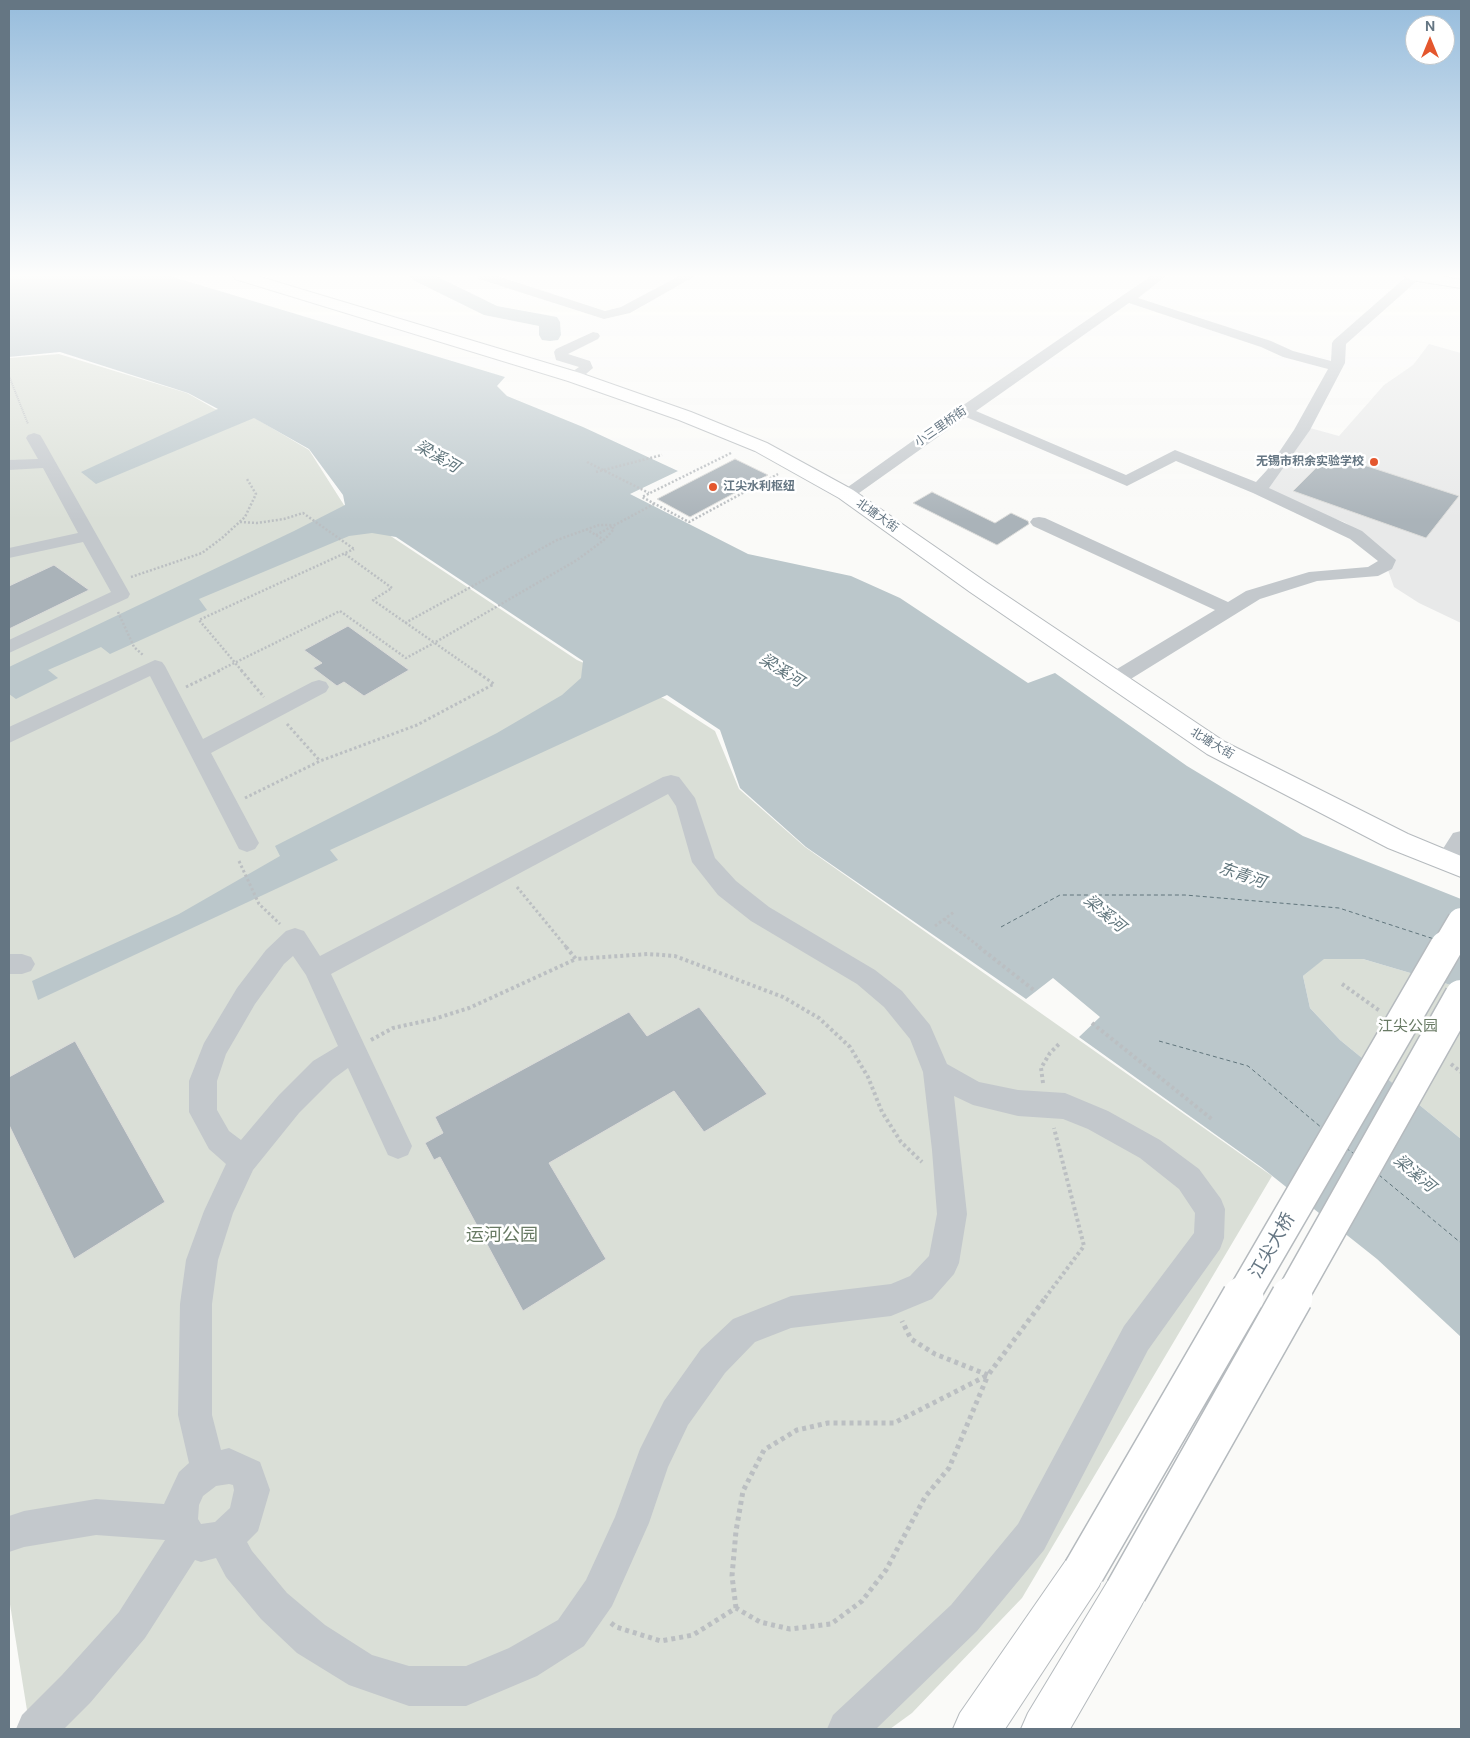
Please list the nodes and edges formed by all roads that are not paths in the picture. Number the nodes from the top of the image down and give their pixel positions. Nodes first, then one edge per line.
1 (508, 357) edge
2 (564, 357) edge
3 (1043, 357) edge
4 (1299, 357) edge
5 (1337, 357) edge
6 (1336, 367) junction
7 (574, 377) junction
8 (964, 411) junction
9 (34, 438) road end
10 (48, 463) junction
11 (9, 465) edge
12 (1259, 489) junction
13 (846, 494) junction
14 (1039, 522) dead end
15 (88, 536) junction
16 (9, 553) edge
17 (1229, 610) junction
18 (9, 647) edge
19 (1114, 680) junction
20 (319, 687) dead end
21 (9, 736) edge
22 (199, 750) junction
23 (1461, 839) edge
24 (243, 852) road end
25 (1454, 864) edge
26 (1461, 921) edge
27 (316, 970) junction
28 (1461, 996) edge
29 (353, 1050) junction
30 (937, 1072) junction
31 (398, 1146) dead end
32 (243, 1160) junction
33 (208, 1470) junction
34 (183, 1530) junction
35 (9, 1534) edge
36 (225, 1538) junction
37 (36, 1729) edge
38 (847, 1729) edge
39 (976, 1729) edge
40 (1044, 1729) edge

1 - 7 main road, 北塘大街
2 - 7 street
3 - 8 street, 小三里桥街
4 - 6 street
5 - 6 street
6 - 12 street
7 - 13 main road, 北塘大街
8 - 12 street
8 - 13 street, 小三里桥街
9 - 10 street
10 - 11 street
10 - 15 street
12 - 17 street
13 - 19 main road, 北塘大街
14 - 17 street
15 - 16 street
15 - 18 street
17 - 19 street
19 - 25 main road, 北塘大街
20 - 22 street
21 - 22 street
22 - 24 street
23 - 25 street
26 - 39 main road, 江尖大桥, bridge
27 - 29 street
27 - 30 street
27 - 32 street
28 - 40 main road, bridge
29 - 31 street
29 - 32 street
30 - 36 street
30 - 38 street
32 - 33 street
33 - 34 street
33 - 36 street
34 - 35 street
34 - 36 street
34 - 37 street

